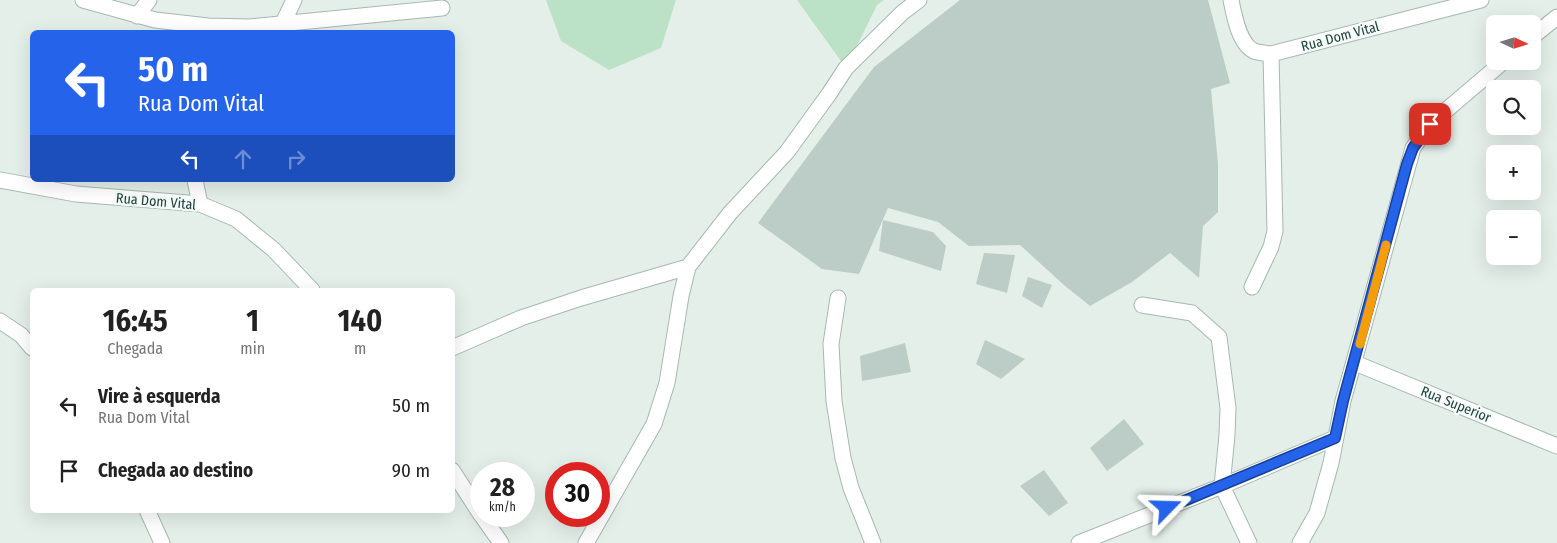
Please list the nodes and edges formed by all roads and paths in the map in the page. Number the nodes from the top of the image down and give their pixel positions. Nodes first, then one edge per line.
1 (83, 0) edge
2 (149, 0) edge
3 (294, 0) edge
4 (919, 0) edge
5 (1230, 0) edge
6 (1481, 0) edge
7 (442, 8) dead end
8 (137, 16) junction
9 (1557, 17) edge
10 (283, 23) junction
11 (157, 26) edge
12 (1541, 30) edge
13 (1270, 54) junction
14 (1493, 70) edge
15 (0, 180) edge
16 (196, 182) edge
17 (200, 204) junction
18 (688, 267) junction
19 (1252, 287) dead end
20 (310, 288) edge
21 (838, 298) dead end
22 (1142, 305) dead end
23 (0, 320) edge
24 (30, 346) edge
25 (455, 347) edge
26 (1355, 363) junction
27 (1335, 438) junction
28 (1557, 446) edge
29 (455, 474) edge
30 (1222, 486) junction
31 (470, 497) edge
32 (148, 513) edge
33 (490, 527) edge
34 (162, 543) edge
35 (501, 543) edge
36 (586, 543) edge
37 (873, 543) edge
38 (1079, 543) edge
39 (1249, 543) edge
40 (1300, 543) edge

1 - 8 street
2 - 8 street
3 - 10 street
4 - 18 street
5 - 13 street
6 - 13 street, Rua Dom Vital
7 - 10 street
8 - 11 street
9 - 12 street
10 - 11 street
13 - 19 street
14 - 26 street
15 - 17 street, Rua Dom Vital
16 - 17 street
17 - 20 street, Rua Dom Vital
18 - 25 street
18 - 36 street
21 - 37 street
22 - 30 street
23 - 24 street
26 - 27 street
26 - 28 street, Rua Superior
27 - 30 street
27 - 40 street
29 - 31 street
30 - 38 street
30 - 39 street
32 - 34 street
33 - 35 street

